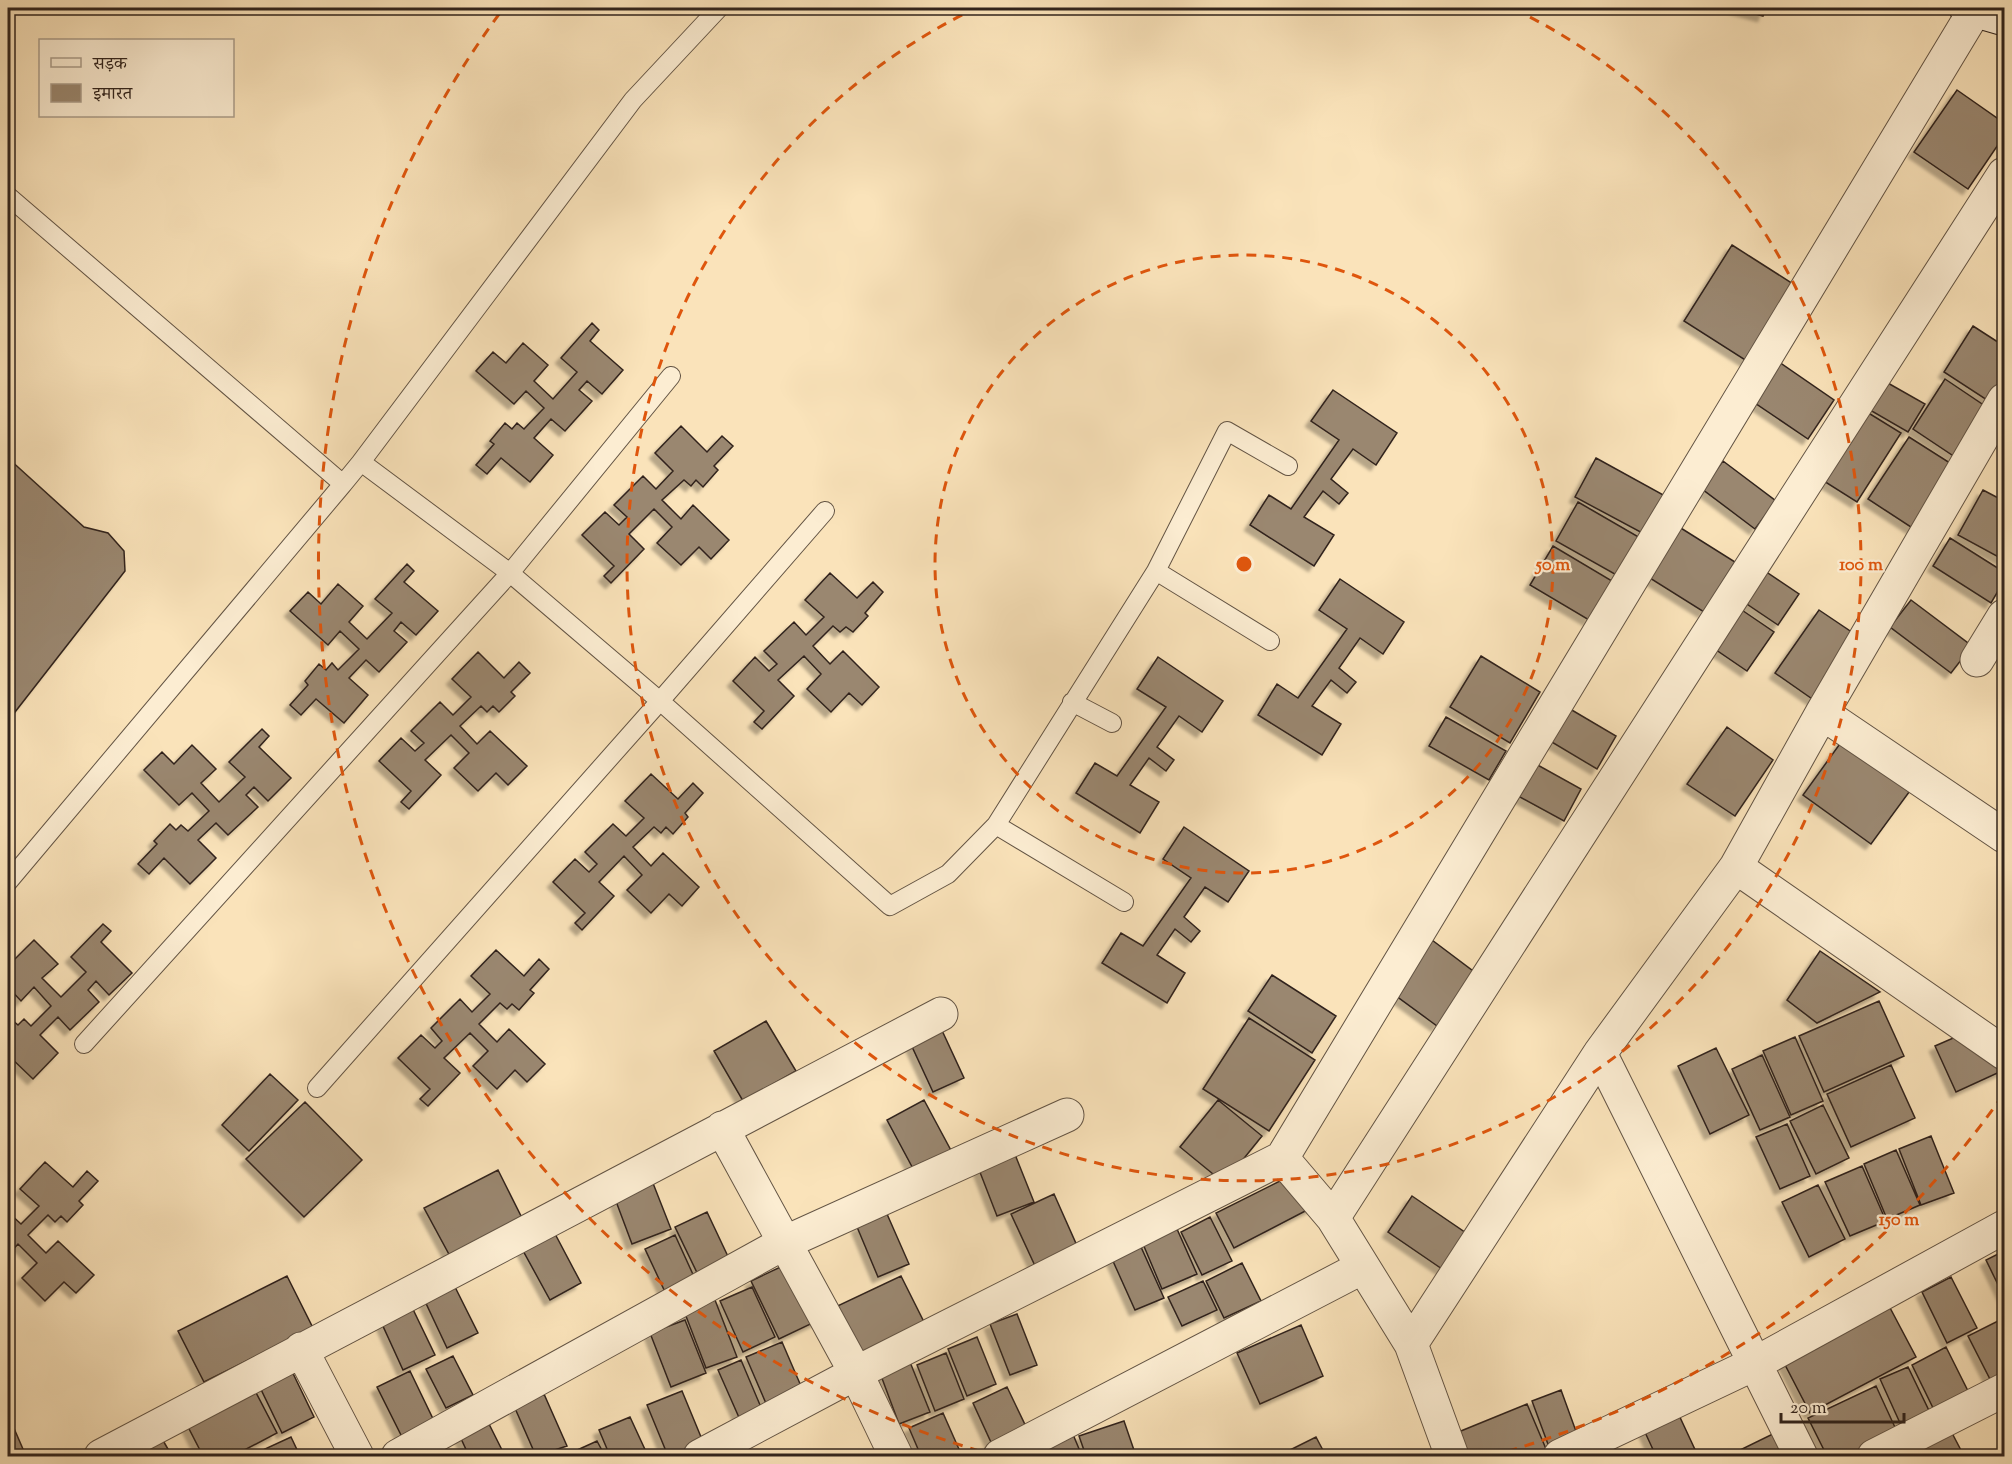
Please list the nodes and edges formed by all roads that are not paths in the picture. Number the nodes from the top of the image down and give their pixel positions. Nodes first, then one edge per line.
1 (719, 8) edge
2 (1982, 12) edge
3 (2004, 174) edge
4 (8, 196) edge
5 (671, 376) dead end
6 (2004, 400) edge
7 (361, 462) junction
8 (1288, 466) dead end
9 (344, 484) junction
10 (825, 511) dead end
11 (1156, 571) junction
12 (510, 573) junction
13 (2004, 616) edge
14 (1270, 640) dead end
15 (1977, 660) dead end
16 (660, 701) junction
17 (1072, 702) junction
18 (1822, 713) junction
19 (1112, 723) dead end
20 (996, 825) junction
21 (2004, 836) edge
22 (1736, 867) junction
23 (8, 882) edge
24 (1124, 902) dead end
25 (941, 1014) dead end
26 (84, 1044) dead end
27 (1600, 1053) junction
28 (2004, 1053) edge
29 (317, 1088) dead end
30 (1067, 1115) dead end
31 (722, 1128) junction
32 (1282, 1158) junction
33 (1333, 1218) junction
34 (2004, 1227) edge
35 (784, 1243) junction
36 (1362, 1268) junction
37 (1411, 1344) junction
38 (301, 1349) junction
39 (1756, 1363) junction
40 (856, 1373) junction
41 (2004, 1389) edge
42 (1445, 1454) edge
43 (101, 1456) edge
44 (357, 1456) edge
45 (398, 1456) edge
46 (700, 1456) edge
47 (896, 1456) edge
48 (1000, 1456) edge
49 (1560, 1456) edge
50 (1801, 1456) edge
51 (1874, 1456) edge

1 - 7 lane
2 - 32 street
3 - 33 street
4 - 9 lane
5 - 12 lane
6 - 18 street
7 - 9 lane
7 - 12 lane
8 - 11 lane
9 - 23 lane
10 - 16 lane
11 - 14 lane
11 - 17 lane
12 - 16 lane
12 - 26 lane
13 - 15 street
16 - 20 lane
16 - 29 lane
17 - 19 lane
17 - 20 lane
18 - 21 street
18 - 22 street
20 - 24 lane
22 - 27 street
22 - 28 street
25 - 31 street
27 - 37 street
27 - 39 street
30 - 35 street
31 - 35 street
31 - 38 street
32 - 33 street
32 - 40 street
33 - 36 street
34 - 39 street
35 - 40 street
35 - 45 street
36 - 37 street
36 - 48 street
37 - 42 street
38 - 43 street
38 - 44 street
39 - 49 street
39 - 50 street
40 - 46 street
40 - 47 street
41 - 51 street

